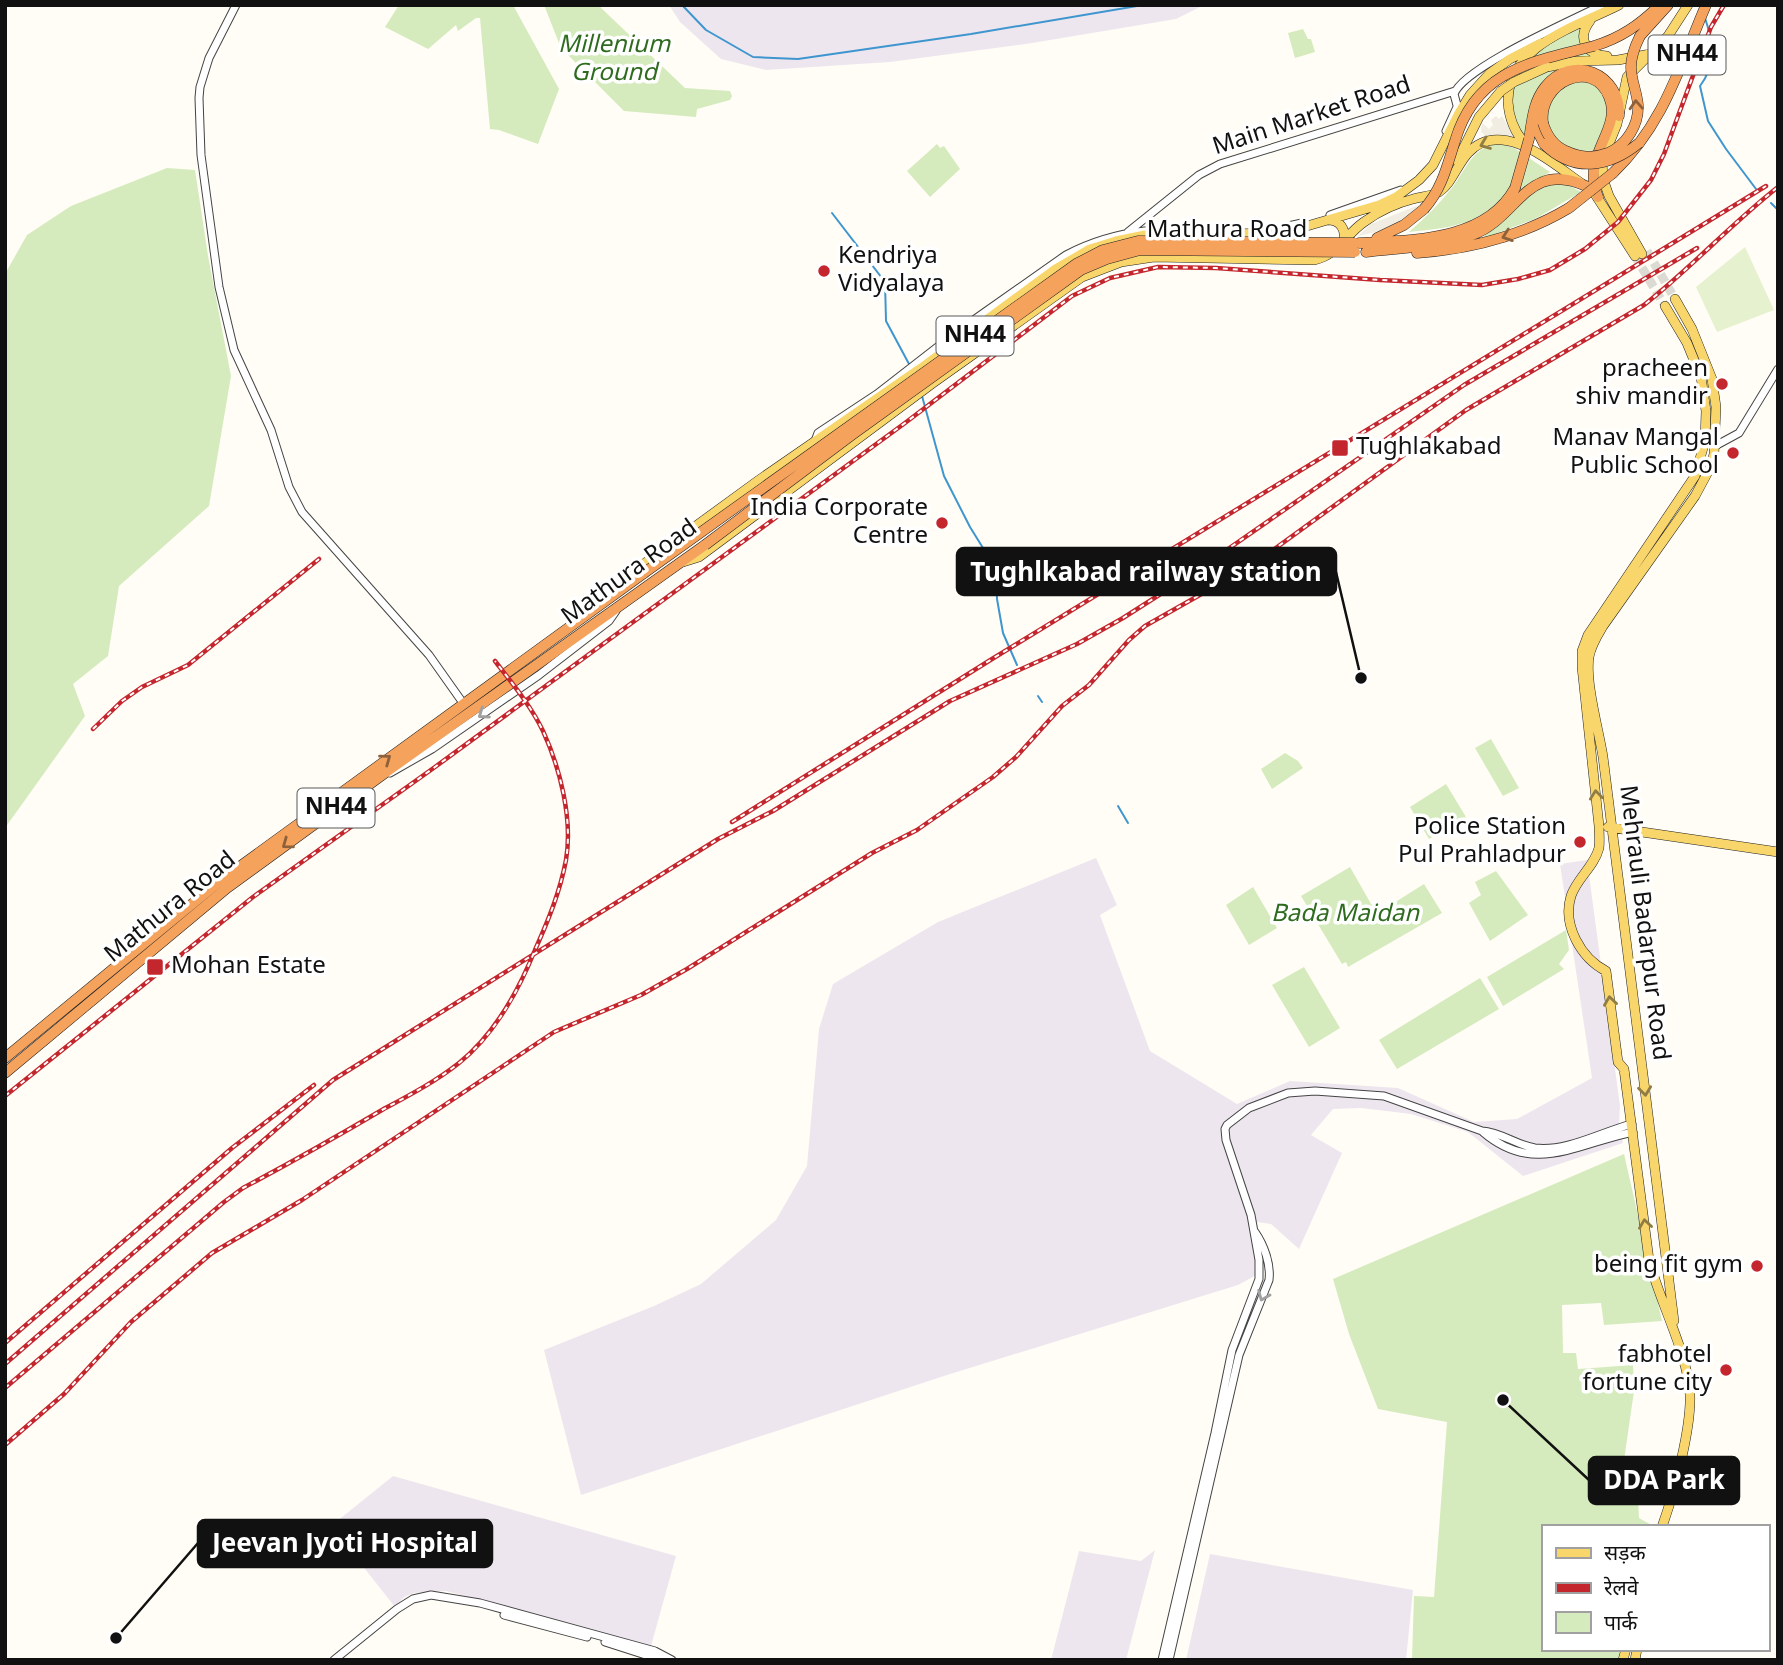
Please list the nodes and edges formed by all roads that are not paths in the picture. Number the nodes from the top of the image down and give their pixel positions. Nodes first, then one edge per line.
1 (236, 5) edge
2 (1602, 5) edge
3 (1619, 5) edge
4 (1660, 5) edge
5 (1668, 5) edge
6 (1688, 5) edge
7 (1706, 5) edge
8 (1592, 19) junction
9 (1541, 43) junction
10 (1651, 53) junction
11 (1630, 58) junction
12 (1455, 91) junction
13 (1536, 102) junction
14 (1458, 110) junction
15 (1615, 118) junction
16 (1639, 143) junction
17 (1533, 151) junction
18 (1450, 179) junction
19 (1586, 186) junction
20 (1598, 197) junction
21 (1613, 210) junction
22 (1326, 220) junction
23 (1621, 225) junction
24 (1128, 232) junction
25 (1283, 233) junction
26 (1120, 240) junction
27 (1359, 243) junction
28 (1341, 246) junction
29 (1366, 252) junction
30 (1284, 260) junction
31 (999, 311) junction
32 (1009, 329) junction
33 (943, 352) junction
34 (953, 369) junction
35 (1778, 369) edge
36 (913, 371) junction
37 (1715, 446) junction
38 (682, 562) junction
39 (618, 592) junction
40 (463, 703) junction
41 (1599, 828) junction
42 (1612, 830) junction
43 (1778, 854) edge
44 (5, 1058) edge
45 (5, 1073) edge
46 (1632, 1128) junction
47 (1255, 1232) junction
48 (1668, 1308) junction
49 (1663, 1525) edge
50 (1668, 1525) edge
51 (412, 1602) junction
52 (334, 1660) edge
53 (341, 1660) edge
54 (661, 1660) edge
55 (672, 1660) edge
56 (1161, 1660) edge
57 (1169, 1660) edge

1 - 40 street
2 - 12 street
3 - 8 main road, Mathura Road
4 - 27 highway, Mathura Road / NH44, bridge
15 -> 5 highway, bridge
6 - 10 main road
7 - 16 highway, Mathura Road / NH44
8 - 9 main road, Mathura Road
8 - 11 main road
9 - 14 main road, Mathura Road
9 - 17 main road
10 - 11 main road
10 - 15 main road
11 - 18 main road, bridge
12 - 14 street
12 - 24 street, Main Market Road
13 - 15 highway
13 - 16 highway, bridge
13 - 27 highway, bridge
14 - 22 main road, Mathura Road
14 - 24 street
15 - 20 highway
15 - 21 main road
16 -> 29 highway, Mathura Road / NH44, bridge
17 -> 18 main road
17 - 19 main road
18 - 28 main road, Mathura Road
19 - 20 main road
19 - 29 highway
20 - 21 main road
21 - 23 main road
22 - 25 main road, Mathura Road
22 - 28 main road
23 - 23 main road
24 - 26 street, Main Market Road
24 - 36 street
25 - 26 main road, Mathura Road
25 - 30 main road
26 - 31 main road, Mathura Road
27 - 39 highway, Mathura Road / NH44, bridge
28 - 30 main road, Mathura Road
29 - 38 highway, Mathura Road / NH44, bridge
30 - 32 main road, Mathura Road
31 - 32 main road
31 - 33 main road, Mathura Road
32 - 34 main road, Mathura Road
33 - 34 main road
33 - 36 main road, Mathura Road
34 - 38 main road, Mathura Road
35 - 37 street
36 - 39 main road, Mathura Road
41 -> 37 main road, Mehrauli Badarpur Road
37 - 42 main road, Mehrauli Badarpur Road
38 -> 45 highway, Mathura Road / NH44
39 - 40 highway, Mathura Road / NH44
44 -> 40 highway, Mathura Road / NH44
41 - 42 main road
46 -> 41 main road, Mehrauli Badarpur Road
42 - 43 main road
42 -> 48 main road, Mehrauli Badarpur Road
46 - 47 street
48 -> 46 main road, Mehrauli Badarpur Road
47 - 56 street
47 -> 57 street
48 - 49 main road, Mehrauli Badarpur Road
48 - 50 main road, Mehrauli Badarpur Road
51 - 52 street
51 - 53 street
51 - 54 street
51 - 55 street

